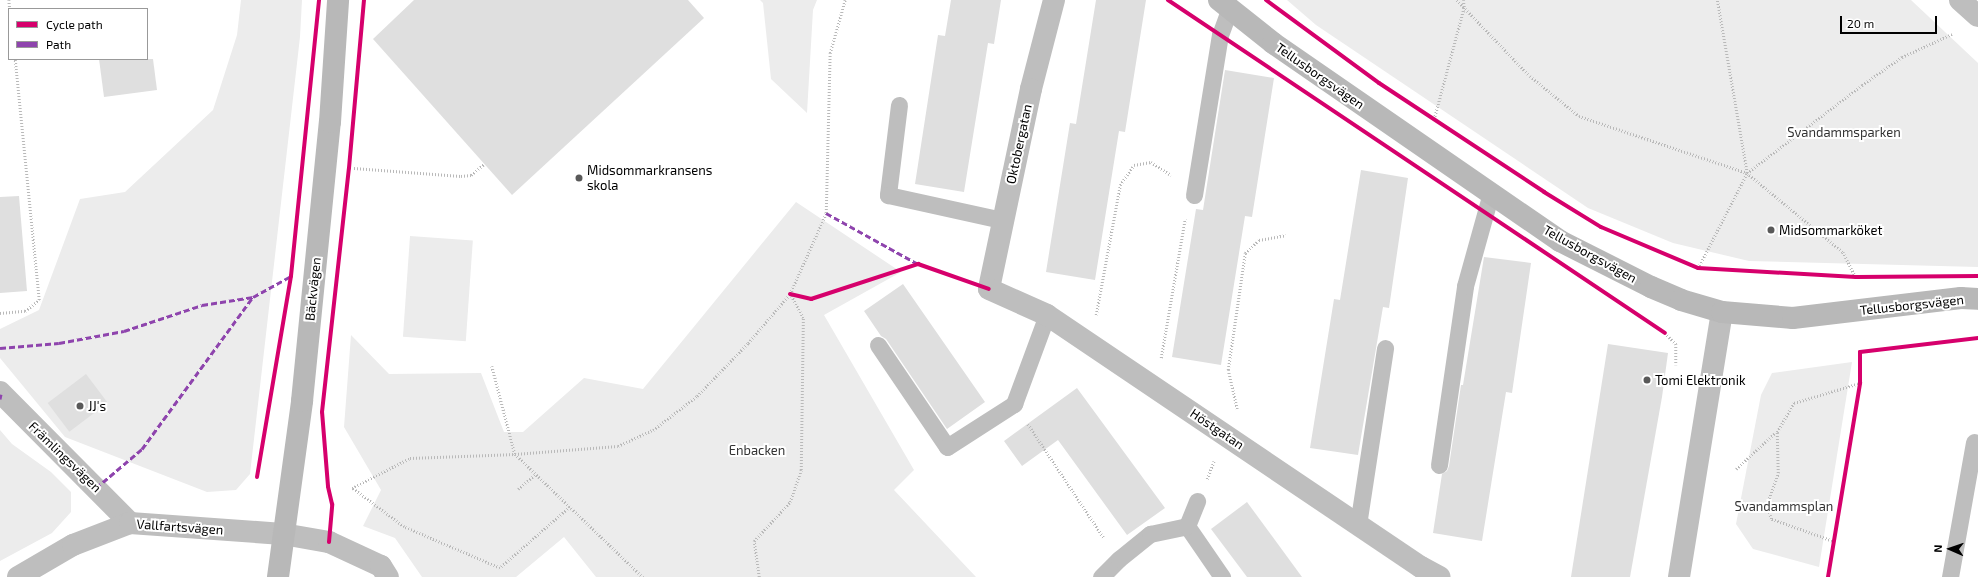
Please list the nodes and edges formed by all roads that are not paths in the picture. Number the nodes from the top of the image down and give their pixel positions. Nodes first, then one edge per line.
1 (338, 0) edge
2 (1054, 0) edge
3 (1960, 0) edge
4 (1224, 4) edge
5 (1978, 16) edge
6 (899, 105) dead end
7 (1491, 193) junction
8 (1194, 195) road end
9 (1002, 220) junction
10 (989, 289) joint
11 (1978, 299) edge
12 (1722, 312) junction
13 (1047, 315) junction
14 (878, 345) dead end
15 (1385, 348) dead end
16 (0, 392) edge
17 (1974, 442) dead end
18 (1439, 465) dead end
19 (1197, 501) road end
20 (130, 523) junction
21 (1358, 524) junction
22 (1187, 526) junction
23 (283, 534) junction
24 (18, 577) edge
25 (278, 577) edge
26 (388, 577) edge
27 (1101, 577) edge
28 (1222, 577) edge
29 (1440, 577) edge
30 (1678, 577) edge
31 (1950, 577) edge

1 - 23 street, Bäckvägen
2 - 9 street, Oktobergatan
3 - 5 street
4 - 7 street, Tellusborgsvägen
4 - 8 lane
6 - 9 lane
7 - 12 street, Tellusborgsvägen
7 - 18 lane
9 - 10 street, Oktobergatan
10 - 13 street, Höstgatan
11 - 12 street, Tellusborgsvägen
12 - 30 street
13 - 14 lane
13 - 21 street, Höstgatan
15 - 21 lane
16 - 20 street, Främlingsvägen
17 - 31 lane
19 - 22 lane
20 - 23 street, Vallfartsvägen
20 - 24 street, Vallfartsvägen
21 - 29 street, Höstgatan
22 - 27 lane
22 - 28 lane
23 - 25 street, Bäckvägen
23 - 26 street, Vallfartsvägen

